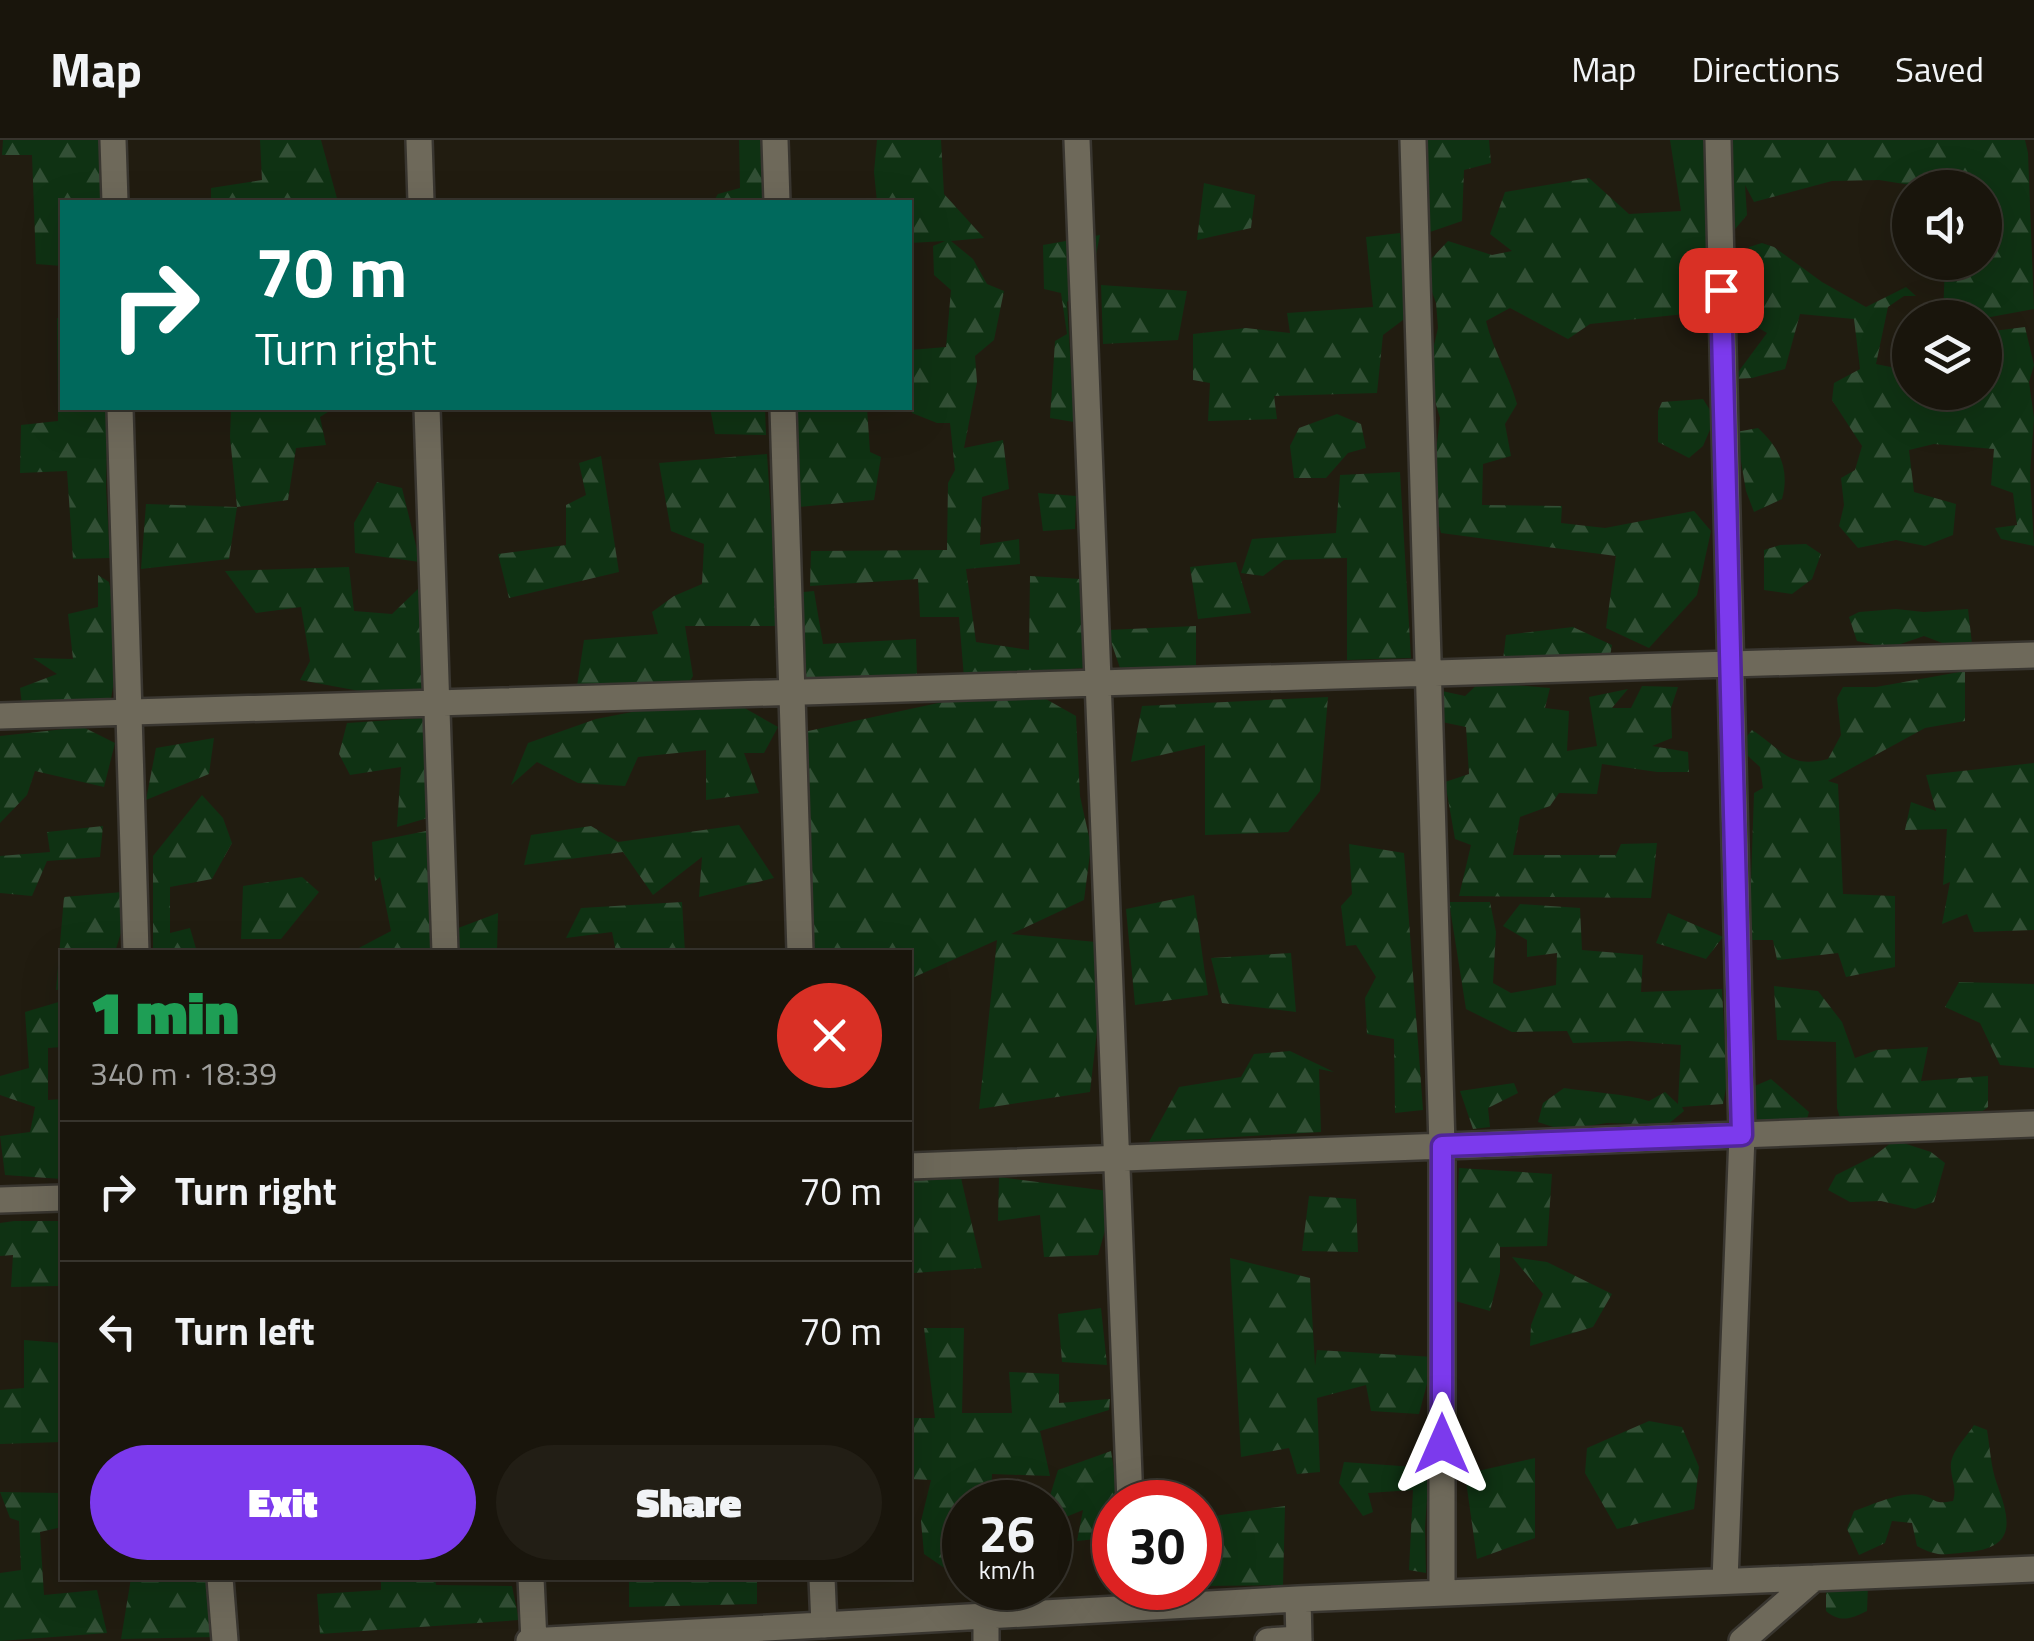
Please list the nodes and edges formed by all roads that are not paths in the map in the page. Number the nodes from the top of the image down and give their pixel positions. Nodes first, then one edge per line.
1 (113, 140) edge
2 (419, 140) edge
3 (775, 140) edge
4 (1076, 140) edge
5 (1413, 140) edge
6 (1718, 140) edge
7 (114, 200) edge
8 (421, 200) edge
9 (777, 200) edge
10 (120, 410) edge
11 (427, 410) edge
12 (783, 410) edge
13 (2034, 654) edge
14 (1731, 664) junction
15 (1428, 673) junction
16 (1097, 683) junction
17 (791, 692) junction
18 (436, 703) junction
19 (129, 712) junction
20 (0, 716) edge
21 (136, 950) edge
22 (446, 950) edge
23 (800, 950) edge
24 (2034, 1124) edge
25 (1742, 1135) junction
26 (1442, 1146) junction
27 (1115, 1158) junction
28 (912, 1166) edge
29 (60, 1198) edge
30 (0, 1200) edge
31 (1129, 1480) edge
32 (2034, 1569) edge
33 (1814, 1578) junction
34 (220, 1580) edge
35 (531, 1580) edge
36 (822, 1580) edge
37 (1725, 1581) junction
38 (1442, 1593) junction
39 (1222, 1599) edge
40 (1298, 1599) junction
41 (1092, 1607) edge
42 (824, 1625) junction
43 (986, 1628) edge
44 (1299, 1640) edge
45 (224, 1641) edge
46 (532, 1641) edge
47 (1268, 1641) edge
48 (1742, 1641) edge

1 - 7 street
2 - 8 street
3 - 9 street
4 - 16 street
5 - 15 street
6 - 14 street
10 - 19 street
11 - 18 street
12 - 17 street
13 - 14 street
14 - 15 street
14 - 25 street
15 - 16 street
15 - 26 street
16 - 17 street
16 - 27 street
17 - 18 street
17 - 23 street
18 - 19 street
18 - 22 street
19 - 20 street
19 - 21 street
24 - 25 street
25 - 26 street
25 - 37 street
26 - 27 street
26 - 38 street
27 - 28 street
27 - 31 street
29 - 30 street
32 - 33 street
33 - 37 street
33 - 48 street
34 - 45 street
35 - 46 street
36 - 42 street
37 - 38 street
38 - 40 street
39 - 40 street
40 - 44 street
41 - 43 street
42 - 43 street
42 - 46 street
44 - 47 street

